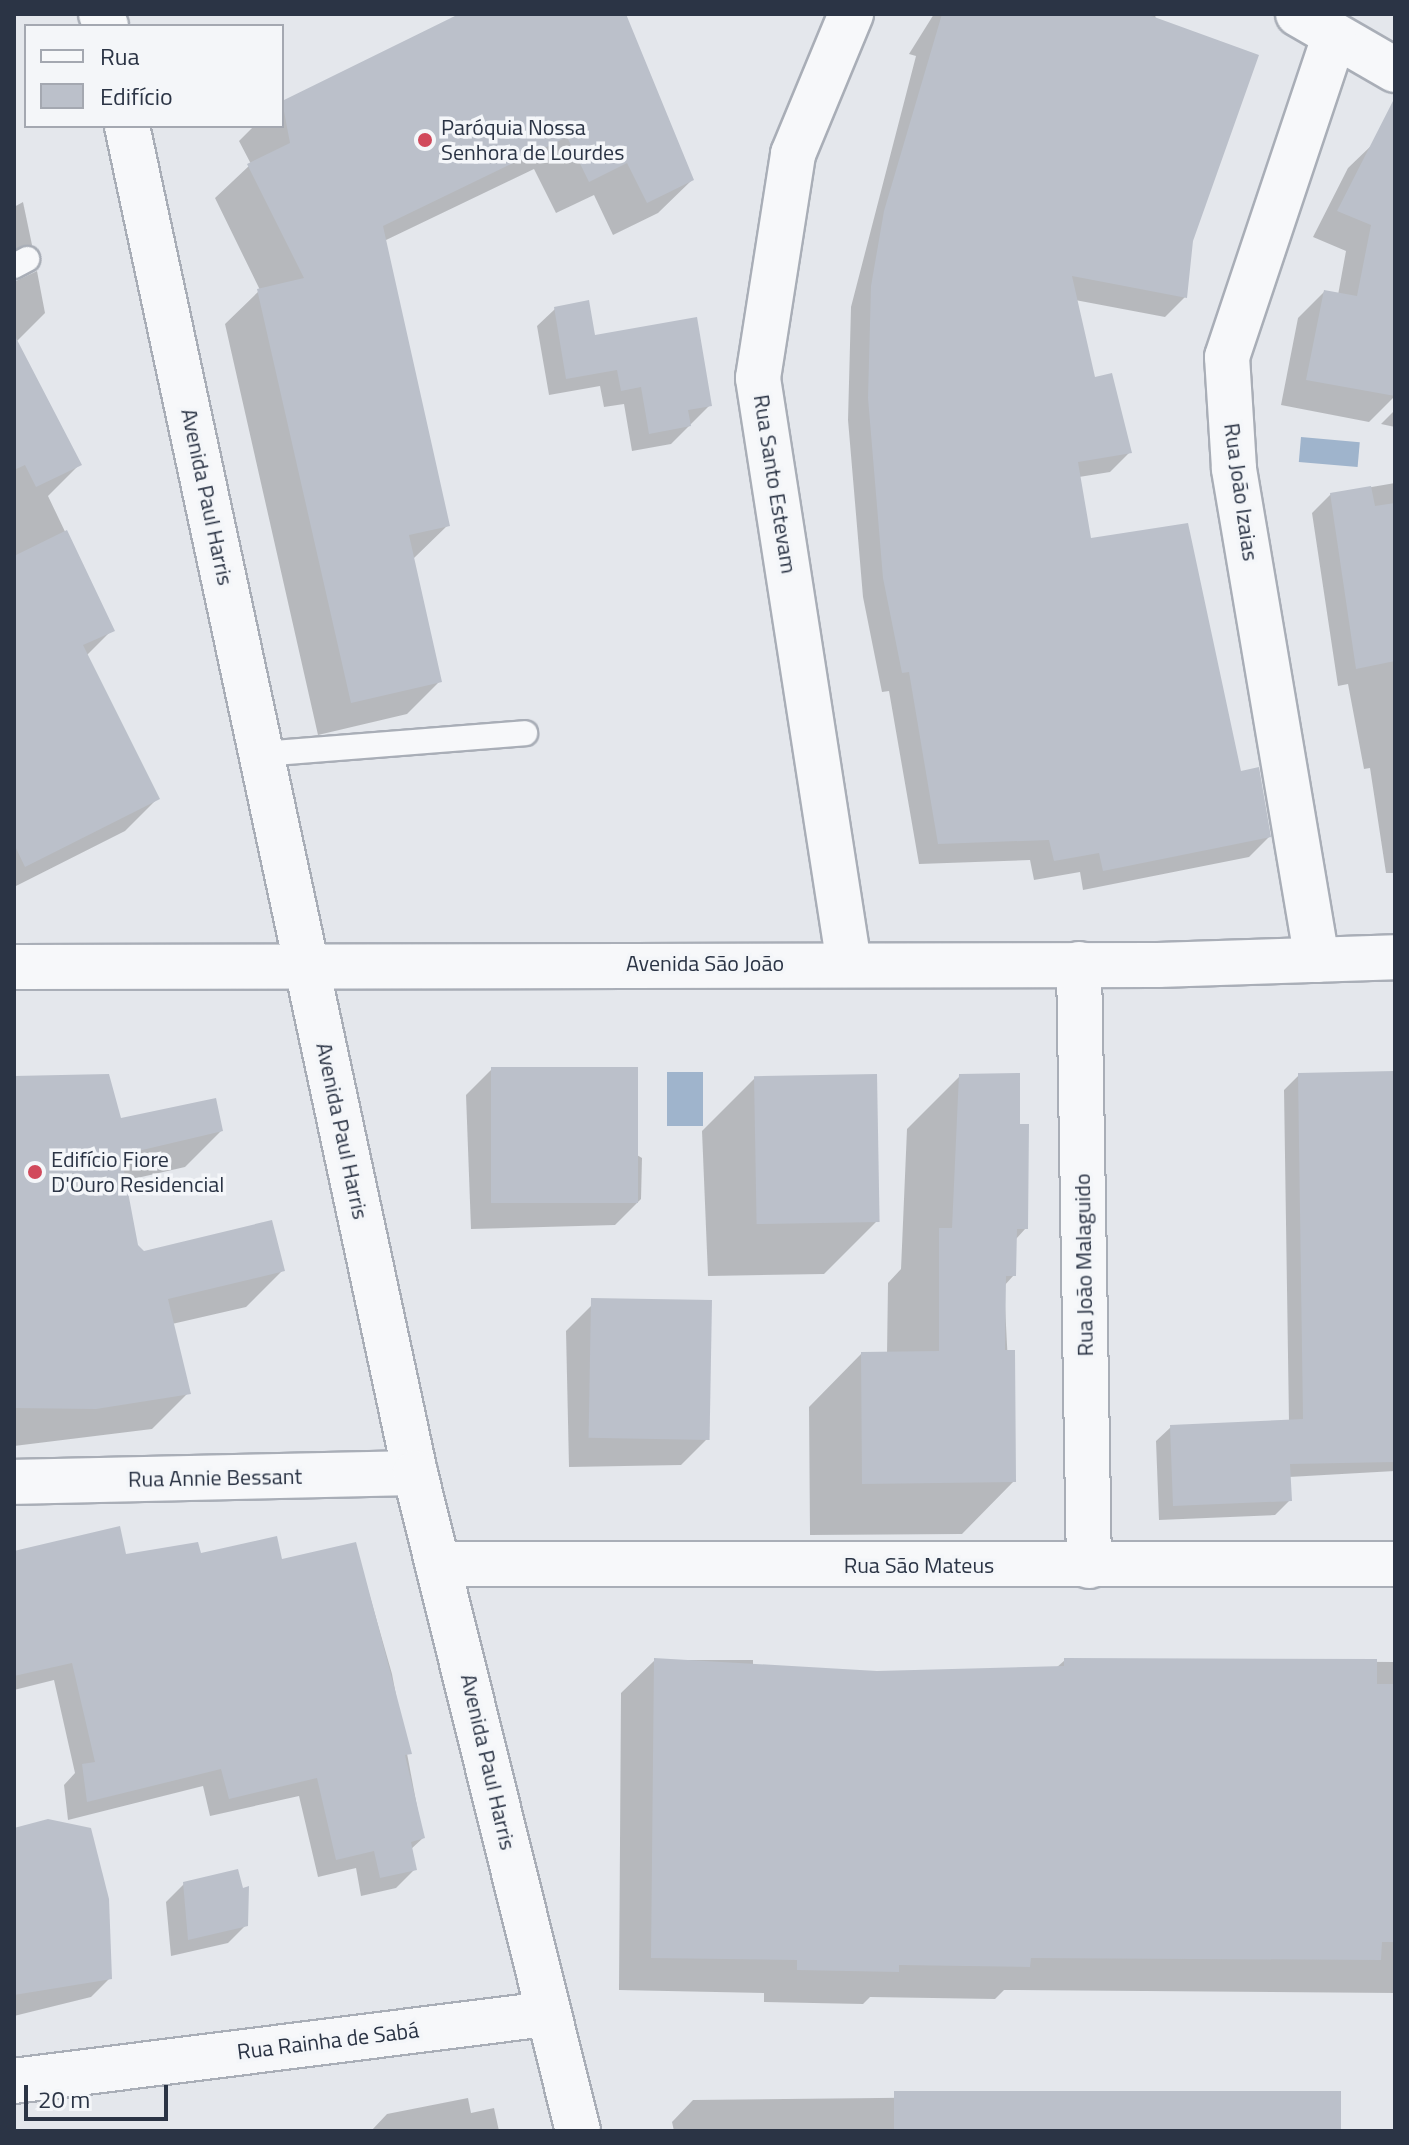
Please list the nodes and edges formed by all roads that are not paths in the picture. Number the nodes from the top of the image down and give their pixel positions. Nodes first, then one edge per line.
1 (851, 14) edge
2 (1298, 14) edge
3 (1334, 37) junction
4 (1395, 70) edge
5 (127, 128) edge
6 (525, 733) dead end
7 (261, 754) junction
8 (1395, 957) edge
9 (1317, 960) junction
10 (306, 964) junction
11 (849, 964) junction
12 (1079, 964) junction
13 (14, 967) edge
14 (415, 1473) junction
15 (14, 1482) edge
16 (442, 1564) junction
17 (1395, 1564) edge
18 (1089, 1566) junction
19 (546, 2014) junction
20 (14, 2081) edge
21 (578, 2131) edge

1 - 11 street, Rua Santo Estevam
2 - 3 street
3 - 4 street
3 - 9 street, Rua João Izaias
5 - 7 street, Avenida Paul Harris
6 - 7 lane
7 - 10 street, Avenida Paul Harris
8 - 9 street, Avenida São João
9 - 12 street, Avenida São João
10 - 11 street, Avenida São João
10 - 13 street, Avenida São João
10 - 14 street, Avenida Paul Harris
11 - 12 street, Avenida São João
12 - 18 street, Rua João Malaguido
14 - 15 street, Rua Annie Bessant
14 - 16 street, Avenida Paul Harris
16 - 18 street, Rua São Mateus
16 - 19 street, Avenida Paul Harris
17 - 18 street, Rua São Mateus
19 - 20 street, Rua Rainha de Sabá
19 - 21 street, Avenida Paul Harris

